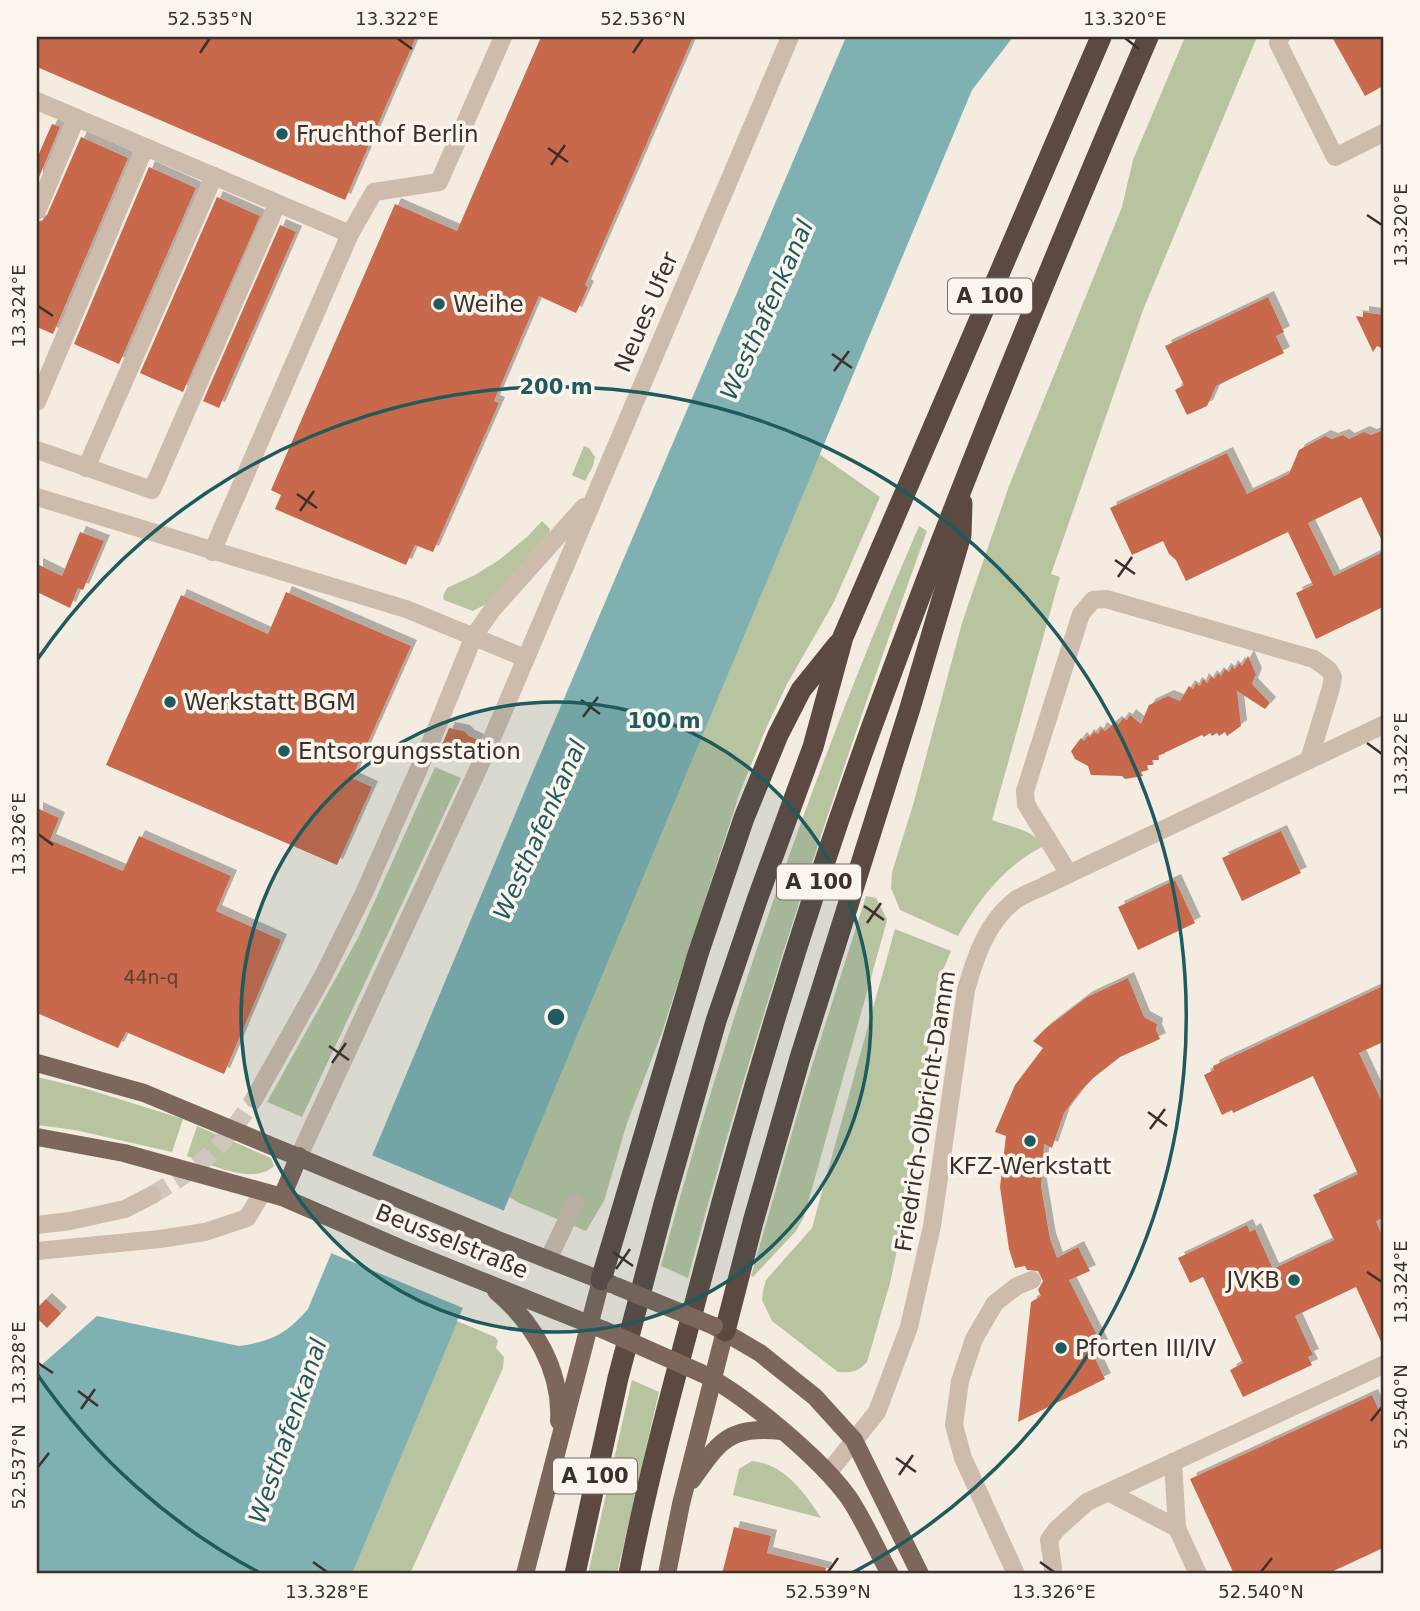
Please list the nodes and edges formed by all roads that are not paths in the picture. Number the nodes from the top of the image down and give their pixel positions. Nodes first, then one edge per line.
1 (503, 37) edge
2 (790, 37) edge
3 (1101, 37) edge
4 (1148, 37) edge
5 (1281, 37) edge
6 (37, 101) edge
7 (76, 118) junction
8 (1383, 133) edge
9 (145, 147) junction
10 (214, 176) junction
11 (277, 204) junction
12 (37, 211) edge
13 (350, 234) junction
14 (37, 402) edge
15 (37, 450) edge
16 (86, 468) junction
17 (962, 490) junction
18 (597, 491) junction
19 (37, 497) edge
20 (212, 552) junction
21 (474, 636) junction
22 (844, 637) junction
23 (525, 658) junction
24 (1383, 725) edge
25 (1309, 760) junction
26 (1069, 874) junction
27 (37, 1063) edge
28 (254, 1099) tunnel mouth
29 (37, 1138) edge
30 (299, 1156) junction
31 (263, 1192) junction
32 (152, 1195) tunnel mouth
33 (282, 1197) junction
34 (575, 1203) dead end
35 (37, 1225) edge
36 (37, 1251) edge
37 (548, 1260) junction
38 (1032, 1279) dead end
39 (486, 1282) junction
40 (609, 1283) junction
41 (597, 1327) junction
42 (720, 1328) junction
43 (1383, 1365) edge
44 (707, 1376) junction
45 (782, 1431) junction
46 (854, 1440) junction
47 (558, 1445) junction
48 (1173, 1462) junction
49 (828, 1473) junction
50 (685, 1490) junction
51 (1108, 1492) junction
52 (1177, 1528) junction
53 (1053, 1568) dead end
54 (525, 1574) edge
55 (575, 1574) edge
56 (629, 1574) edge
57 (667, 1574) edge
58 (890, 1574) edge
59 (920, 1574) edge
60 (1016, 1574) edge
61 (1198, 1574) edge

1 - 13 street
2 - 18 street, Neues Ufer
3 - 22 highway, A 100
4 - 17 highway, A 100
5 - 8 street
6 - 7 street
7 - 9 street
7 - 12 street
9 - 10 street
9 - 14 street
10 - 11 street
10 - 16 street
11 - 13 street
11 - 16 street
13 - 20 street
15 - 16 street
17 - 42 highway
17 - 56 highway, A 100
18 - 21 street
18 - 23 street, Neues Ufer
19 - 20 street
20 - 21 street
21 - 23 street
21 - 28 street
22 - 40 highway
22 - 55 highway, A 100
23 - 30 street, Neues Ufer
24 - 25 street, Friedrich-Olbricht-Damm
25 - 26 street, Friedrich-Olbricht-Damm
25 - 26 street
26 - 46 street, Friedrich-Olbricht-Damm
27 - 30 main road, Beusselstraße
29 - 31 main road, Beusselstraße
30 - 33 main road
30 - 37 main road, Beusselstraße
31 - 33 main road, Beusselstraße
31 - 36 street
32 - 35 street
33 - 39 main road, Beusselstraße
34 - 37 street
37 - 40 main road, Beusselstraße
38 - 60 street
39 - 41 main road, Beusselstraße
39 - 47 main road
40 - 41 main road
40 - 42 main road, Beusselstraße, bridge
41 - 44 main road, Beusselstraße, bridge
41 - 47 main road
42 - 44 main road
42 - 46 main road, Beusselstraße
43 - 48 street
44 - 45 main road, Beusselstraße
44 - 50 main road
45 - 49 main road, Beusselstraße
45 - 50 main road
46 - 49 street, Friedrich-Olbricht-Damm
46 - 59 main road, Beusselstraße
47 - 54 main road
48 - 51 street
48 - 52 street
49 - 58 main road, Beusselstraße
50 - 57 main road
51 - 52 street
51 - 53 street
52 - 61 street

